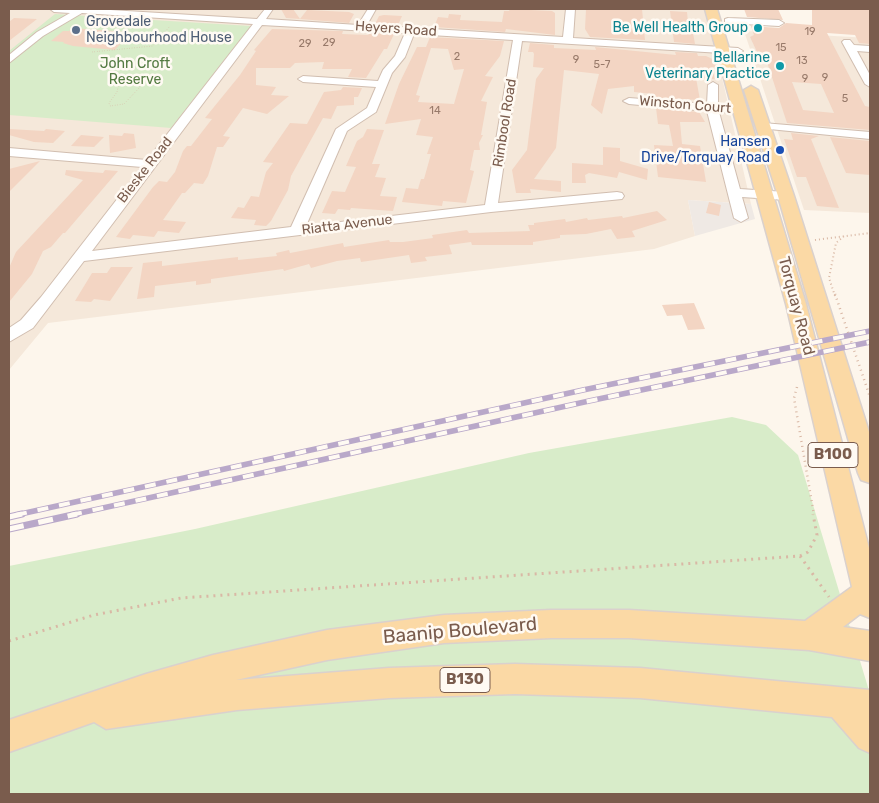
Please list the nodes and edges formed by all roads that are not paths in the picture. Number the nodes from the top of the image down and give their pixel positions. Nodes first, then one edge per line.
1 (54, 9) edge
2 (269, 9) edge
3 (372, 9) edge
4 (571, 9) edge
5 (711, 9) edge
6 (80, 11) junction
7 (726, 15) edge
8 (260, 21) junction
9 (779, 23) dead end
10 (361, 27) junction
11 (411, 30) junction
12 (518, 37) junction
13 (568, 40) junction
14 (870, 49) edge
15 (731, 51) junction
16 (9, 60) edge
17 (303, 79) dead end
18 (382, 84) junction
19 (870, 84) edge
20 (713, 85) dead end
21 (629, 101) dead end
22 (712, 108) junction
23 (741, 110) junction
24 (762, 126) junction
25 (870, 136) edge
26 (9, 153) edge
27 (150, 164) junction
28 (734, 192) junction
29 (766, 195) junction
30 (617, 196) dead end
31 (786, 196) junction
32 (491, 208) junction
33 (741, 218) dead end
34 (296, 232) junction
35 (78, 258) junction
36 (14, 333) edge
37 (870, 473) edge
38 (868, 599) edge
39 (809, 636) junction
40 (870, 646) edge
41 (855, 704) edge
42 (60, 720) junction
43 (9, 736) edge
44 (870, 737) edge

1 - 6 street, Heyers Road
2 - 8 street, Bieske Road
3 - 10 street
4 - 13 street
5 - 15 main road, Torquay Road / B100
6 - 8 street, Heyers Road
6 - 16 street
7 - 9 street
7 - 15 main road, Torquay Road / B100
8 - 10 street, Heyers Road
8 - 27 street, Bieske Road
10 - 11 street, Heyers Road
11 - 12 street, Heyers Road
11 - 18 street
12 - 13 street, Heyers Road
12 - 32 street, Rimbool Road
13 - 15 street, Heyers Road
14 - 19 street
15 - 23 main road, Torquay Road / B100
15 - 24 main road, Torquay Road / B100
17 - 18 street
18 - 34 street
20 - 22 street
21 - 22 street, Winston Court
22 - 23 street, Winston Court
22 - 28 street
23 - 29 main road, Torquay Road / B100
24 - 25 street
24 - 31 main road, Torquay Road / B100
26 - 27 street
27 - 35 street, Bieske Road
28 - 29 street
28 - 33 street
29 - 31 street
29 - 38 main road, Torquay Road / B100
30 - 32 street, Riatta Avenue
31 - 37 main road, Torquay Road / B100
32 - 34 street, Riatta Avenue
34 - 35 street, Riatta Avenue
35 - 36 street, Bieske Road
38 - 39 main road
39 - 40 main road, Baanip Boulevard / B130
39 - 42 main road, Baanip Boulevard / B130
41 - 42 main road, Baanip Boulevard / B130
41 - 44 main road
42 - 43 main road, Baanip Boulevard / B130

